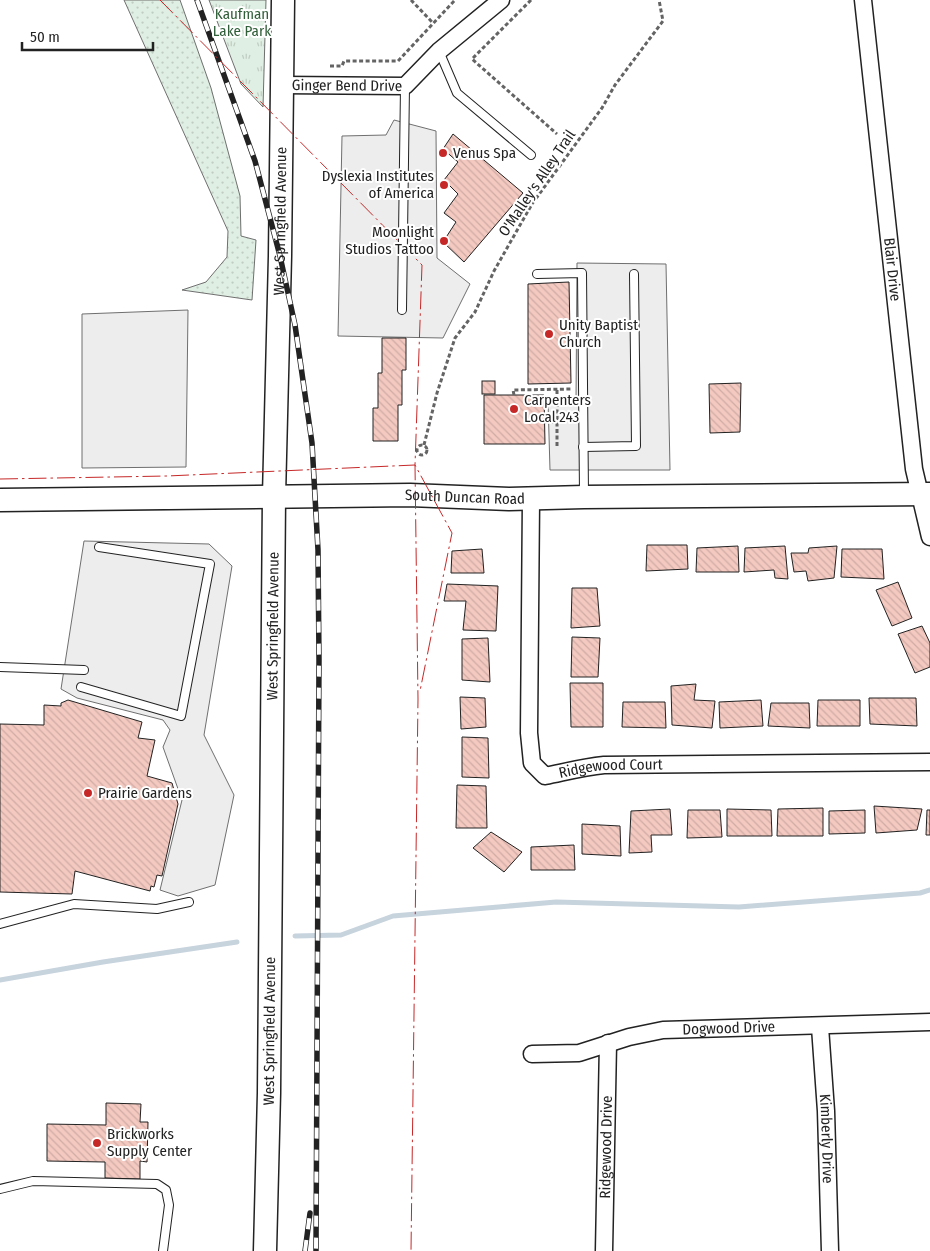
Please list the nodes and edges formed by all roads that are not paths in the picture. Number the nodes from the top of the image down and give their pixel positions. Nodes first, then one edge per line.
1 (283, 0) edge
2 (501, 0) edge
3 (864, 0) edge
4 (440, 51) junction
5 (281, 85) junction
6 (405, 86) junction
7 (531, 155) dead end
8 (537, 274) dead end
9 (634, 274) dead end
10 (402, 310) dead end
11 (583, 447) junction
12 (924, 494) edge
13 (274, 496) junction
14 (584, 497) junction
15 (531, 499) junction
16 (0, 500) edge
17 (930, 537) edge
18 (99, 547) dead end
19 (0, 667) edge
20 (84, 670) dead end
21 (81, 686) dead end
22 (930, 762) edge
23 (189, 902) dead end
24 (0, 924) edge
25 (930, 1022) edge
26 (820, 1027) junction
27 (608, 1043) junction
28 (532, 1054) dead end
29 (0, 1189) edge
30 (164, 1251) edge
31 (265, 1251) edge
32 (604, 1251) edge
33 (830, 1251) edge

1 - 5 main road, West Springfield Avenue
2 - 4 street, Ginger Bend Drive
3 - 12 street, Blair Drive
4 - 6 street, Ginger Bend Drive
4 - 7 lane
5 - 6 street, Ginger Bend Drive
5 - 13 main road, West Springfield Avenue
6 - 10 lane
8 - 11 lane
9 - 11 lane
11 - 14 lane
12 - 14 main road, South Duncan Road
12 - 17 street, Blair Drive
13 - 15 main road, South Duncan Road
13 - 16 main road, South Duncan Road
13 - 31 main road, West Springfield Avenue
14 - 15 main road, South Duncan Road
15 - 22 street, Ridgewood Court
18 - 21 lane
19 - 20 lane
23 - 24 lane
25 - 26 street, Dogwood Drive
26 - 27 street, Dogwood Drive
26 - 33 street, Kimberly Drive
27 - 28 street, Dogwood Drive
27 - 32 street, Ridgewood Drive
29 - 30 lane

